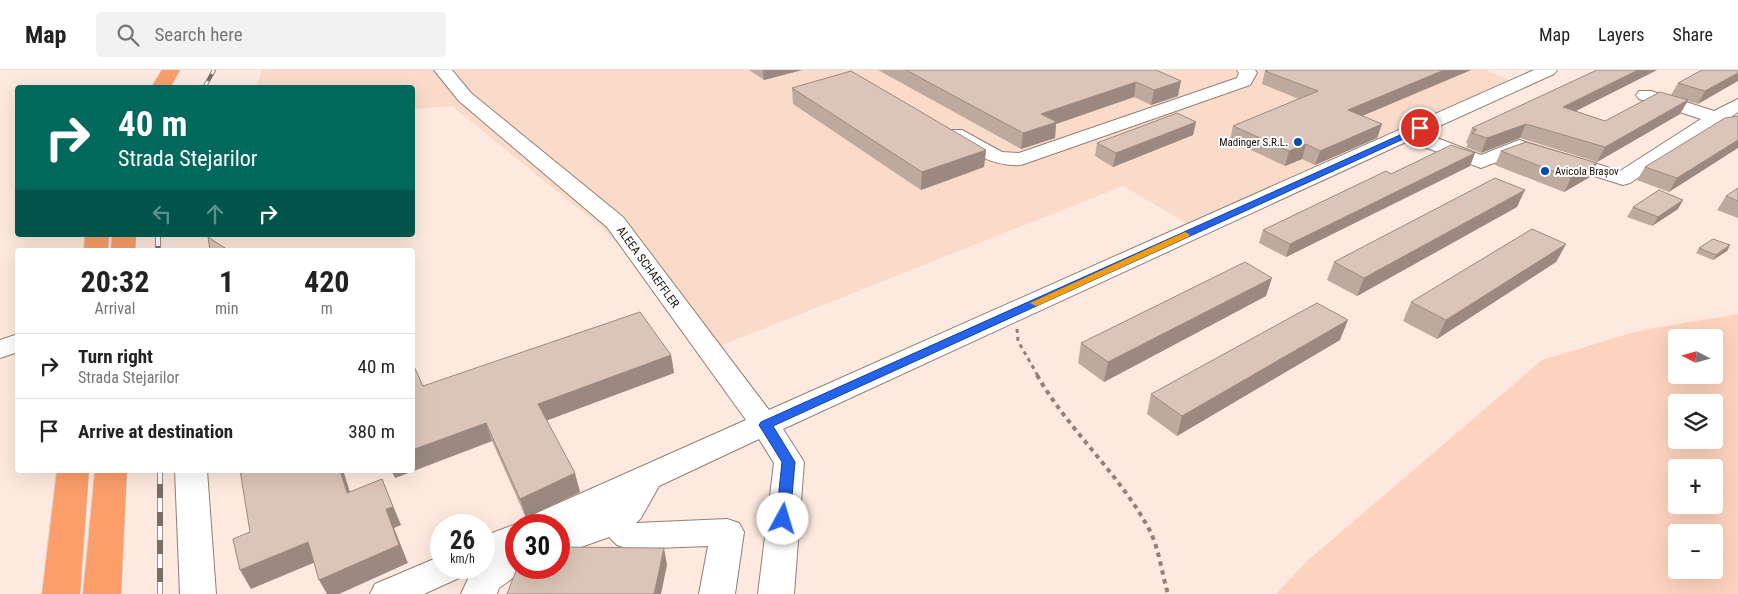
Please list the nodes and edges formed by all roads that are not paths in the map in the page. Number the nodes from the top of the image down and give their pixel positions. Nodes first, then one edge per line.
1 (171, 70) edge
2 (188, 70) edge
3 (443, 70) edge
4 (1246, 70) edge
5 (1548, 70) edge
6 (162, 85) edge
7 (180, 85) edge
8 (1174, 85) edge
9 (1645, 95) dead end
10 (1200, 97) junction
11 (1738, 104) edge
12 (1717, 118) junction
13 (936, 123) edge
14 (1738, 125) edge
15 (1414, 131) junction
16 (15, 343) edge
17 (0, 350) edge
18 (765, 425) junction
19 (73, 473) edge
20 (111, 473) edge
21 (191, 473) edge
22 (647, 478) junction
23 (567, 514) edge
24 (612, 520) junction
25 (570, 537) edge
26 (505, 565) edge
27 (430, 575) edge
28 (61, 594) edge
29 (102, 594) edge
30 (198, 594) edge
31 (388, 594) edge
32 (479, 594) edge
33 (717, 594) edge
34 (776, 594) edge

1 - 6 highway
2 - 7 highway
3 - 18 street, ALEEA SCHAEFFLER
4 - 10 street
5 - 15 street
8 - 10 street
9 - 12 street
10 - 13 street
11 - 12 street
12 - 14 street
12 - 15 street
15 - 18 street
16 - 17 street
18 - 22 street
18 - 34 street, ALEEA SCHAEFFLER
19 - 28 highway
20 - 29 highway
21 - 30 street
22 - 23 street
22 - 24 street
24 - 25 street
24 - 33 street
26 - 32 street
27 - 31 street

